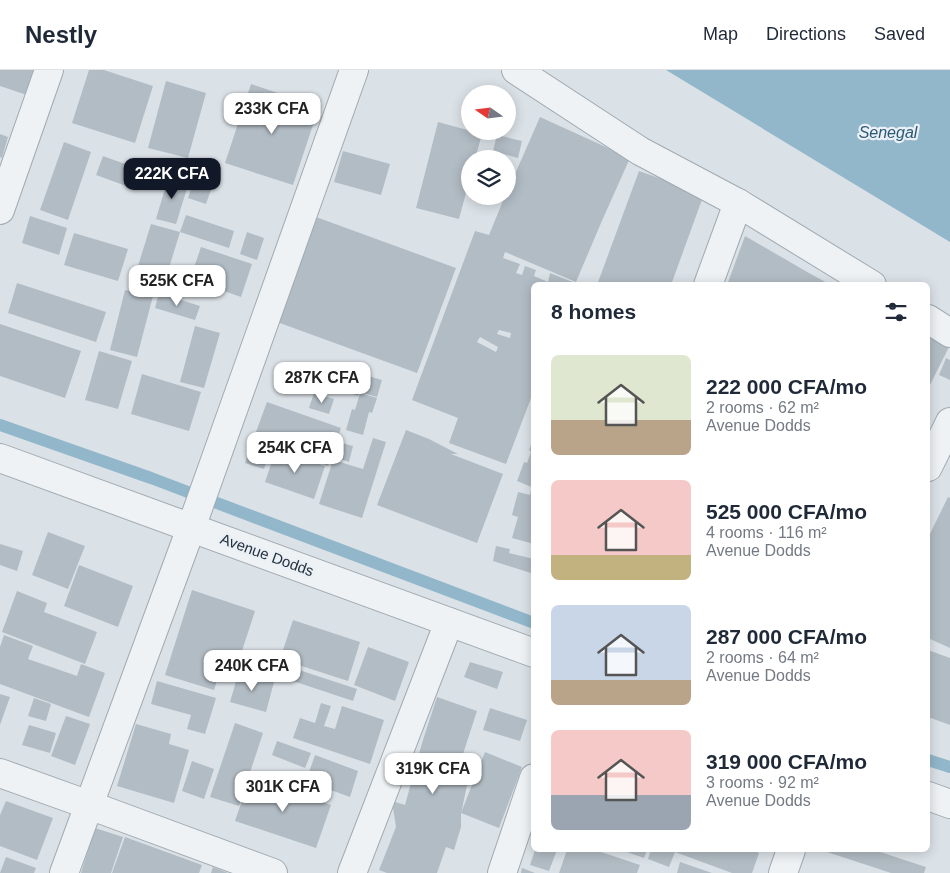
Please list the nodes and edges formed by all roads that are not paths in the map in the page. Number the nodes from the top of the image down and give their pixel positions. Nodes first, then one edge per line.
1 (50, 70) edge
2 (354, 70) edge
3 (516, 70) edge
4 (738, 203) junction
5 (0, 210) edge
6 (709, 282) edge
7 (867, 282) edge
8 (930, 320) edge
9 (950, 333) edge
10 (950, 422) edge
11 (0, 458) edge
12 (930, 463) edge
13 (191, 528) junction
14 (450, 622) junction
15 (531, 652) edge
16 (0, 773) edge
17 (531, 787) edge
18 (930, 797) edge
19 (950, 804) edge
20 (89, 805) junction
21 (790, 852) edge
22 (64, 873) edge
23 (273, 873) edge
24 (352, 873) edge
25 (502, 873) edge
26 (783, 873) edge

1 - 5 street
2 - 13 street
3 - 4 street
4 - 6 street
4 - 7 street
8 - 9 street
10 - 12 street
11 - 13 street, Avenue Dodds
13 - 14 street, Avenue Dodds
13 - 20 street
14 - 15 street, Avenue Dodds
14 - 24 street
16 - 20 street
17 - 25 street
18 - 19 street
20 - 22 street
20 - 23 street
21 - 26 street

